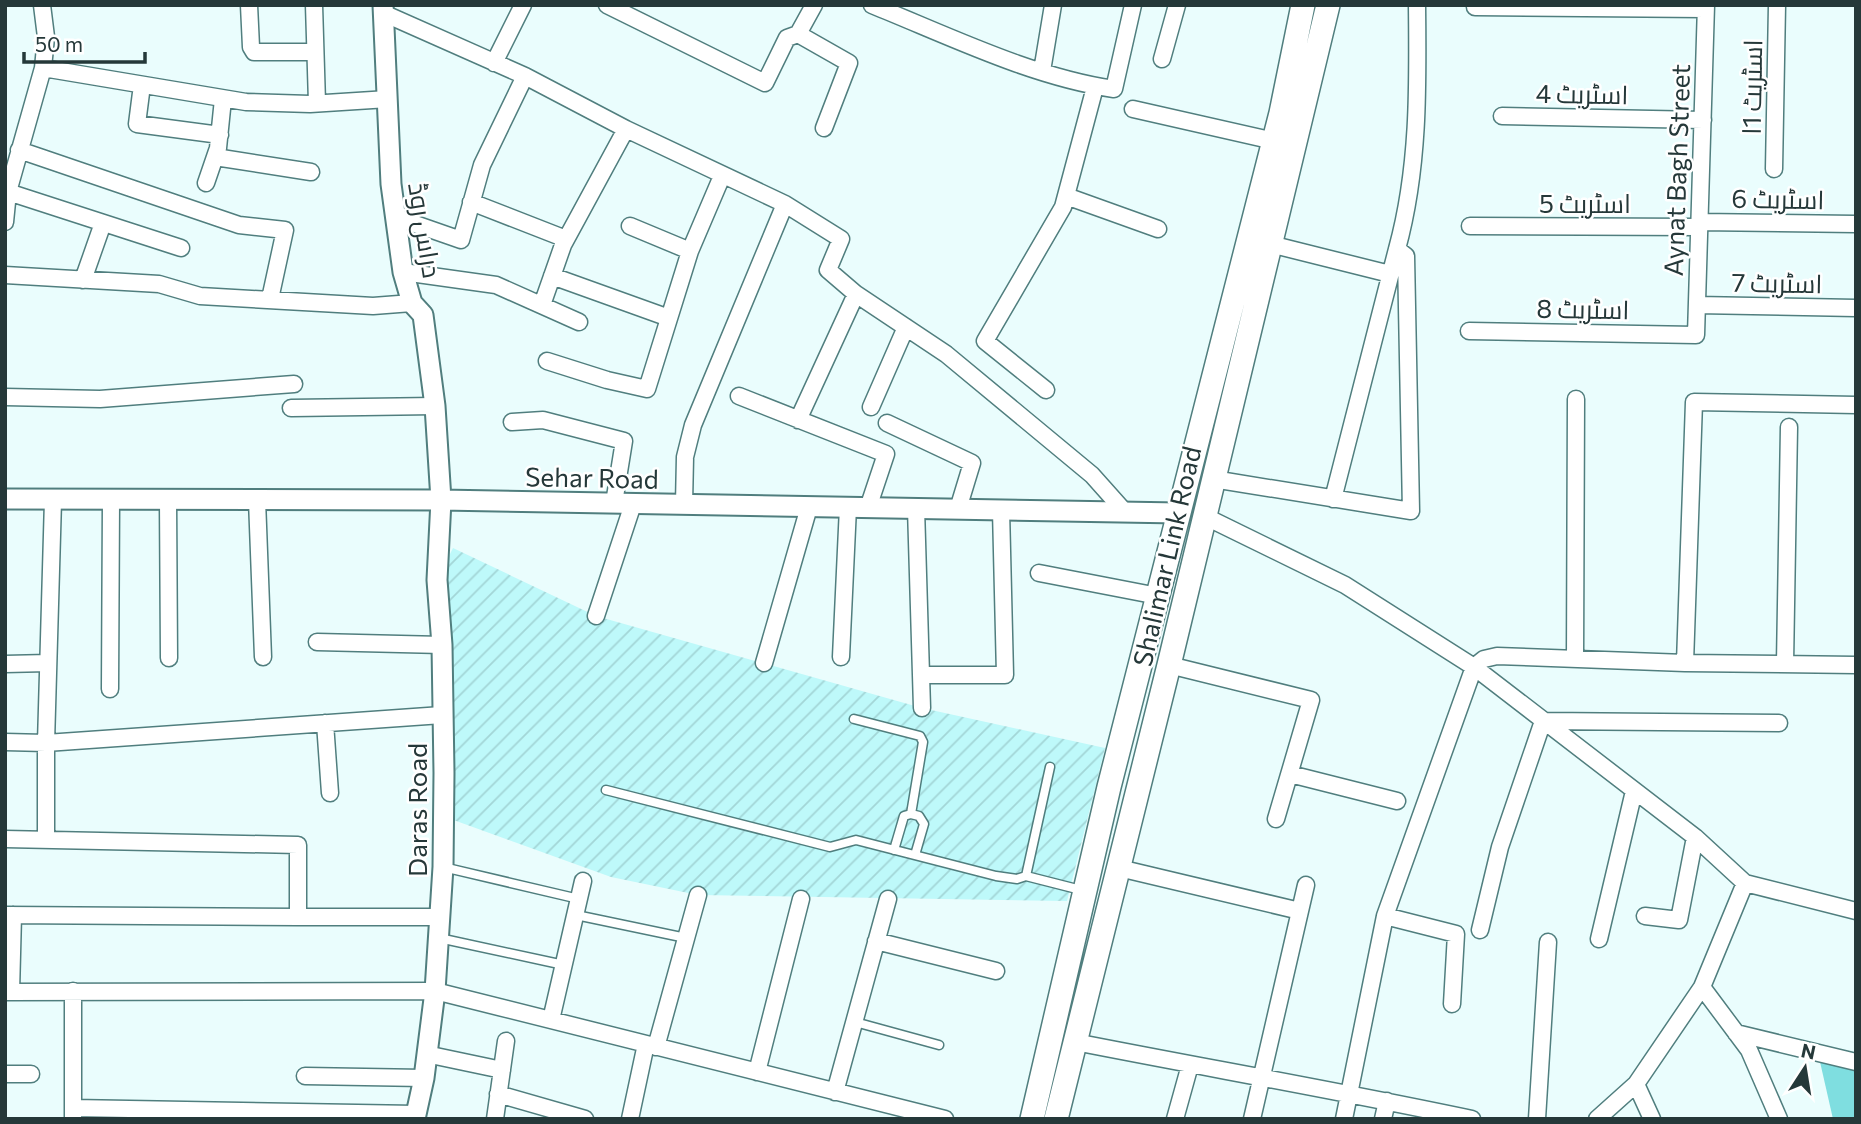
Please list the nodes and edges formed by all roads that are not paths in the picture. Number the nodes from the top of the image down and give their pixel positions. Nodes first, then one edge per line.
1 (42, 5) edge
2 (249, 5) edge
3 (314, 5) edge
4 (523, 5) edge
5 (607, 5) edge
6 (814, 5) edge
7 (872, 5) edge
8 (1053, 5) edge
9 (1133, 5) edge
10 (1177, 5) edge
11 (1303, 5) edge
12 (1328, 5) edge
13 (1417, 5) edge
14 (1777, 5) edge
15 (1475, 7) dead end
16 (1705, 7) edge
17 (383, 9) edge
18 (798, 34) junction
19 (315, 52) junction
20 (1162, 59) dead end
21 (495, 63) junction
22 (43, 68) junction
23 (1042, 71) junction
24 (525, 76) junction
25 (142, 85) junction
26 (1096, 86) junction
27 (223, 99) junction
28 (388, 99) junction
29 (317, 103) junction
30 (1133, 109) dead end
31 (1502, 116) dead end
32 (1703, 120) junction
33 (824, 128) dead end
34 (626, 129) junction
35 (220, 135) junction
36 (1274, 141) junction
37 (19, 150) junction
38 (215, 157) junction
39 (1774, 169) dead end
40 (311, 172) dead end
41 (722, 176) junction
42 (206, 183) dead end
43 (1066, 196) junction
44 (7, 198) edge
45 (1270, 199) junction
46 (471, 202) junction
47 (785, 204) junction
48 (395, 217) junction
49 (5, 222) edge
50 (103, 223) junction
51 (1856, 224) edge
52 (1699, 225) junction
53 (630, 226) dead end
54 (1470, 226) dead end
55 (1158, 229) dead end
56 (566, 239) junction
57 (1270, 244) junction
58 (181, 248) dead end
59 (1398, 249) junction
60 (690, 251) junction
61 (403, 272) junction
62 (1390, 274) junction
63 (5, 275) edge
64 (552, 276) junction
65 (83, 280) junction
66 (856, 293) junction
67 (271, 299) junction
68 (412, 303) junction
69 (542, 304) junction
70 (1697, 304) junction
71 (1856, 308) edge
72 (669, 318) junction
73 (579, 322) dead end
74 (906, 327) junction
75 (1469, 331) dead end
76 (1696, 335) joint
77 (547, 361) dead end
78 (294, 384) dead end
79 (1046, 390) dead end
80 (738, 396) dead end
81 (5, 397) edge
82 (1576, 399) dead end
83 (1856, 405) edge
84 (435, 406) junction
85 (871, 407) dead end
86 (291, 408) dead end
87 (798, 420) junction
88 (512, 422) dead end
89 (887, 423) dead end
90 (1789, 427) dead end
91 (1213, 479) junction
92 (5, 499) edge
93 (1333, 499) junction
94 (53, 500) junction
95 (111, 500) junction
96 (168, 500) junction
97 (257, 500) junction
98 (441, 500) junction
99 (624, 503) junction
100 (684, 504) junction
101 (810, 507) junction
102 (848, 507) junction
103 (868, 508) junction
104 (916, 508) junction
105 (958, 509) junction
106 (1001, 510) junction
107 (1125, 512) junction
108 (1179, 513) junction
109 (1204, 516) junction
110 (1039, 573) dead end
111 (1158, 597) junction
112 (596, 616) dead end
113 (317, 642) dead end
114 (442, 645) junction
115 (263, 657) dead end
116 (841, 657) dead end
117 (169, 658) dead end
118 (1575, 659) junction
119 (48, 663) junction
120 (764, 663) dead end
121 (1685, 663) junction
122 (5, 664) edge
123 (1785, 664) junction
124 (1169, 665) junction
125 (1856, 665) edge
126 (1474, 667) junction
127 (921, 676) junction
128 (110, 689) dead end
129 (922, 708) dead end
130 (442, 715) junction
131 (854, 719) dead end
132 (1543, 721) junction
133 (325, 723) junction
134 (1779, 723) dead end
135 (5, 742) edge
136 (46, 743) junction
137 (1050, 768) dead end
138 (1290, 774) junction
139 (1109, 787) junction
140 (607, 790) dead end
141 (1634, 791) junction
142 (330, 793) dead end
143 (1137, 793) junction
144 (1397, 801) dead end
145 (911, 814) junction
146 (1276, 819) dead end
147 (1695, 837) junction
148 (46, 838) junction
149 (5, 839) edge
150 (894, 850) junction
151 (915, 855) junction
152 (443, 867) junction
153 (1119, 868) junction
154 (1026, 876) junction
155 (583, 881) dead end
156 (1745, 883) junction
157 (1306, 885) dead end
158 (1084, 890) junction
159 (698, 895) dead end
160 (801, 899) dead end
161 (888, 899) dead end
162 (578, 907) junction
163 (1300, 911) junction
164 (1856, 911) edge
165 (9, 915) edge
166 (1385, 916) junction
167 (1645, 916) dead end
168 (298, 917) junction
169 (440, 917) junction
170 (1480, 930) dead end
171 (439, 938) junction
172 (686, 939) junction
173 (1599, 939) dead end
174 (876, 941) junction
175 (1548, 942) dead end
176 (564, 965) junction
177 (996, 971) dead end
178 (1702, 987) junction
179 (73, 991) junction
180 (435, 991) junction
181 (8, 992) edge
182 (1452, 1004) dead end
183 (551, 1020) junction
184 (855, 1022) junction
185 (1736, 1033) junction
186 (506, 1041) dead end
187 (1075, 1042) junction
188 (939, 1045) dead end
189 (651, 1046) junction
190 (426, 1054) junction
191 (1856, 1062) edge
192 (1190, 1065) junction
193 (502, 1070) junction
194 (757, 1072) junction
195 (5, 1074) edge
196 (31, 1074) dead end
197 (306, 1076) dead end
198 (424, 1078) junction
199 (1262, 1079) junction
200 (1636, 1084) junction
201 (835, 1092) junction
202 (1350, 1093) junction
203 (498, 1094) junction
204 (1387, 1101) junction
205 (73, 1113) edge
206 (142, 1114) edge
207 (218, 1114) edge
208 (308, 1115) edge
209 (416, 1116) edge
210 (495, 1119) edge
211 (585, 1119) edge
212 (630, 1119) edge
213 (945, 1119) edge
214 (1032, 1119) edge
215 (1056, 1119) edge
216 (1175, 1119) edge
217 (1252, 1119) edge
218 (1344, 1119) edge
219 (1383, 1119) edge
220 (1472, 1119) edge
221 (1537, 1119) edge
222 (1597, 1119) edge
223 (1652, 1119) edge
224 (1779, 1119) edge

1 - 22 street
2 - 19 street
3 - 19 street
4 - 21 street
5 - 18 street
6 - 18 street
7 - 23 street
8 - 23 street
9 - 26 street
10 - 20 street
11 - 36 main road, Shalimar Link Road
12 - 45 main road, Shalimar Link Road
13 - 59 street
14 - 39 street, اسٹریٹ 1ا
15 - 16 street
16 - 32 street, Aynat Bagh Street
17 - 21 street
17 - 28 street, دراس روڈ
18 - 33 street
19 - 29 street
21 - 24 street
22 - 25 street
22 - 37 street
23 - 26 street
24 - 34 street
24 - 46 street
25 - 27 street
25 - 35 street
26 - 43 street
27 - 29 street
27 - 35 street
28 - 29 street
28 - 48 street, دراس روڈ
30 - 36 street
31 - 32 street, اسٹریٹ 4
32 - 52 street, Aynat Bagh Street
34 - 41 street
34 - 56 street
35 - 38 street
36 - 45 main road, Shalimar Link Road
37 - 44 street
37 - 67 street
38 - 40 street
38 - 42 street
41 - 47 street
41 - 60 street
43 - 55 street
43 - 79 street
44 - 49 street
44 - 50 street
45 - 57 main road, Shalimar Link Road
45 - 108 main road, Shalimar Link Road
46 - 48 street
46 - 56 street
47 - 66 street
47 - 100 street
48 - 61 street, دراس روڈ
50 - 58 street
50 - 65 street
51 - 52 street, اسٹریٹ 6
52 - 54 street, اسٹریٹ 5
52 - 70 street, Aynat Bagh Street
53 - 60 street
56 - 64 street
57 - 62 street
57 - 91 main road, Shalimar Link Road
59 - 62 street
59 - 93 street
60 - 72 street
61 - 68 street, دراس روڈ
61 - 69 street
62 - 93 street
63 - 65 street
64 - 69 street
64 - 72 street
65 - 67 street
66 - 74 street
66 - 87 street
67 - 68 street
68 - 84 street, دراس روڈ
69 - 73 street
70 - 71 street, اسٹریٹ 7
70 - 76 street, Aynat Bagh Street
72 - 77 street
74 - 85 street
74 - 107 street
75 - 76 street, اسٹریٹ 8
78 - 81 street
80 - 87 street
82 - 118 street
83 - 121 street
84 - 86 street
84 - 98 street, دراس روڈ
87 - 103 street
88 - 99 street
89 - 105 street
90 - 123 street
91 - 93 street
91 - 109 main road, Shalimar Link Road
92 - 94 street, Sehar Road
94 - 95 street, Sehar Road
94 - 119 street
95 - 96 street, Sehar Road
95 - 128 street
96 - 97 street, Sehar Road
96 - 117 street
97 - 98 street, Sehar Road
97 - 115 street
98 - 99 street, Sehar Road
98 - 114 street, Daras Road
99 - 100 street, Sehar Road
99 - 112 street
100 - 101 street, Sehar Road
101 - 102 street, Sehar Road
101 - 120 street
102 - 103 street, Sehar Road
102 - 116 street
103 - 104 street, Sehar Road
104 - 105 street, Sehar Road
104 - 127 street
105 - 106 street, Sehar Road
106 - 107 street, Sehar Road
106 - 127 street
107 - 108 street, Sehar Road
108 - 111 main road, Shalimar Link Road
109 - 124 main road, Shalimar Link Road
109 - 126 street
110 - 111 street
111 - 139 main road, Shalimar Link Road
113 - 114 street
114 - 130 street, Daras Road
118 - 121 street
118 - 126 street
119 - 122 street
119 - 136 street
121 - 123 street
123 - 125 street
124 - 138 street
124 - 143 main road, Shalimar Link Road
126 - 132 street
126 - 166 street
127 - 129 street
130 - 133 street
130 - 152 street, Daras Road
131 - 145 lane
132 - 134 street
132 - 141 street
132 - 170 street
133 - 136 street
133 - 142 street
135 - 136 street
136 - 148 street
137 - 154 lane
138 - 144 street
138 - 146 street
139 - 143 main road
139 - 158 main road, Shalimar Link Road
140 - 150 lane
141 - 147 street
141 - 173 street
143 - 153 main road, Shalimar Link Road
145 - 150 lane
145 - 151 lane
147 - 156 street
147 - 167 street
148 - 149 street
148 - 168 street
150 - 151 lane
151 - 154 lane
152 - 162 lane
152 - 169 street, Daras Road
153 - 163 street
153 - 187 main road, Shalimar Link Road
154 - 158 lane
155 - 162 street
156 - 164 street
156 - 178 street
157 - 163 street
158 - 214 main road, Shalimar Link Road
159 - 172 street
160 - 194 street
161 - 174 street
162 - 172 lane
162 - 176 street
163 - 199 street
165 - 168 street
165 - 181 street
166 - 182 street
166 - 202 street
168 - 169 street
169 - 171 street, Daras Road
171 - 176 lane
171 - 180 street, Daras Road
172 - 189 street
174 - 177 street
174 - 184 street
175 - 221 street
176 - 183 street
178 - 185 street
178 - 200 street
179 - 180 street
179 - 181 street
179 - 205 street
180 - 183 street
180 - 190 street, Daras Road
183 - 189 street
184 - 188 lane
184 - 201 street
185 - 191 street
185 - 224 street
186 - 193 street
187 - 192 street
187 - 215 main road, Shalimar Link Road
189 - 194 street
189 - 212 street
190 - 193 street
190 - 198 street, Daras Road
192 - 199 street
192 - 216 street
193 - 203 street
194 - 201 street
195 - 196 street
197 - 198 street
198 - 209 street, Daras Road
199 - 202 street
199 - 217 street
200 - 222 street
200 - 223 street
201 - 213 street
202 - 204 street
202 - 218 street
203 - 210 street
203 - 211 street
204 - 219 street
204 - 220 street
205 - 206 street
206 - 207 street
207 - 208 street
208 - 209 street

